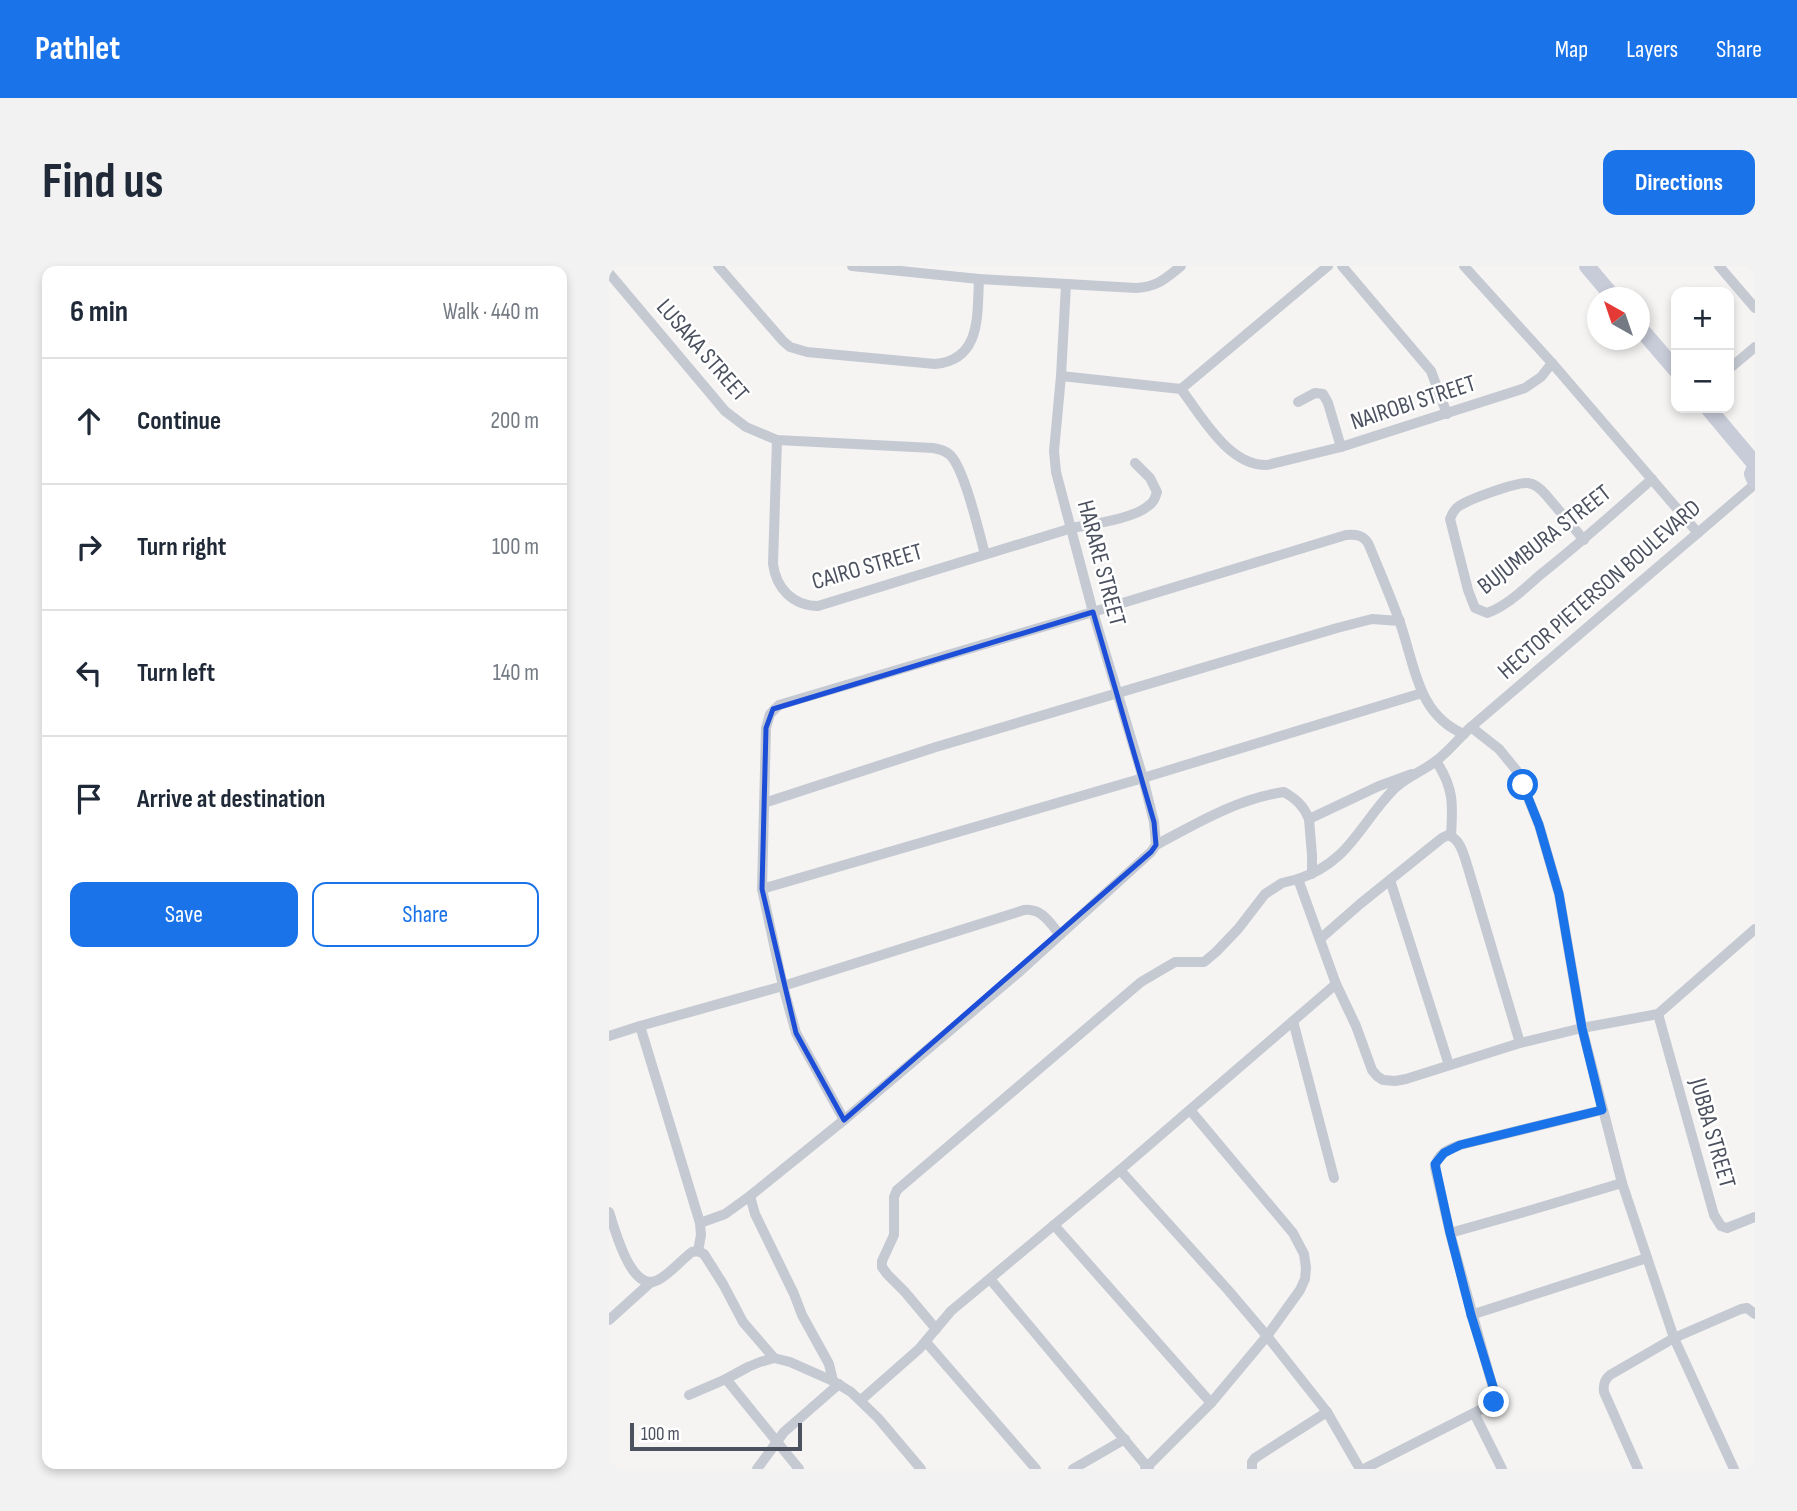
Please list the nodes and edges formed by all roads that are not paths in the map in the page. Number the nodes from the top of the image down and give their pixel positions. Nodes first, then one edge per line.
1 (718, 266) edge
2 (852, 266) edge
3 (1181, 266) edge
4 (1328, 266) edge
5 (1342, 266) edge
6 (1464, 266) edge
7 (1587, 266) edge
8 (1719, 266) edge
9 (609, 273) edge
10 (979, 279) junction
11 (1066, 285) junction
12 (1605, 287) edge
13 (1755, 308) edge
14 (1650, 339) edge
15 (1755, 347) edge
16 (1552, 363) junction
17 (1671, 364) edge
18 (1734, 365) edge
19 (1061, 376) junction
20 (1181, 389) junction
21 (1298, 402) dead end
22 (1712, 413) edge
23 (1447, 414) junction
24 (777, 440) junction
25 (1341, 447) junction
26 (1135, 463) dead end
27 (1755, 465) edge
28 (1652, 480) junction
29 (1755, 483) edge
30 (1072, 528) junction
31 (1697, 533) junction
32 (1584, 540) junction
33 (985, 554) junction
34 (1093, 612) junction
35 (1400, 621) junction
36 (1117, 693) junction
37 (1422, 694) junction
38 (1467, 730) junction
39 (1436, 761) junction
40 (1412, 774) junction
41 (1143, 778) junction
42 (764, 803) junction
43 (1310, 819) junction
44 (1451, 836) junction
45 (1156, 845) junction
46 (1312, 874) junction
47 (1298, 879) junction
48 (1390, 880) junction
49 (762, 889) junction
50 (1755, 929) edge
51 (1060, 935) junction
52 (1320, 939) junction
53 (1336, 984) junction
54 (783, 986) junction
55 (1658, 1014) junction
56 (1293, 1021) junction
57 (640, 1026) junction
58 (1582, 1028) junction
59 (609, 1036) edge
60 (1520, 1043) junction
61 (1449, 1065) junction
62 (1190, 1110) junction
63 (1602, 1110) junction
64 (844, 1121) junction
65 (1120, 1170) junction
66 (1334, 1178) dead end
67 (1622, 1182) junction
68 (750, 1196) junction
69 (609, 1212) edge
70 (1755, 1217) edge
71 (700, 1223) junction
72 (1054, 1225) junction
73 (1450, 1233) junction
74 (698, 1251) junction
75 (1647, 1258) junction
76 (990, 1279) junction
77 (650, 1283) junction
78 (1755, 1314) edge
79 (1471, 1315) junction
80 (609, 1320) edge
81 (936, 1329) junction
82 (1267, 1336) junction
83 (1674, 1338) junction
84 (926, 1342) junction
85 (774, 1358) junction
86 (726, 1379) junction
87 (836, 1383) junction
88 (689, 1395) dead end
89 (861, 1400) junction
90 (1211, 1403) junction
91 (1327, 1412) junction
92 (1474, 1413) junction
93 (1125, 1439) junction
94 (777, 1441) junction
95 (1147, 1468) edge
96 (757, 1469) edge
97 (799, 1469) edge
98 (921, 1469) edge
99 (1036, 1469) edge
100 (1073, 1469) edge
101 (1252, 1469) edge
102 (1362, 1469) edge
103 (1502, 1469) edge
104 (1638, 1469) edge
105 (1734, 1469) edge

1 - 10 street
2 - 10 street
3 - 11 street
4 - 20 street
5 - 23 street
6 - 16 street
7 - 12 street
8 - 13 street
9 - 24 street, LUSAKA STREET
10 - 11 street
11 - 19 street, HARARE STREET
14 - 17 street
15 - 18 street
16 - 23 street, NAIROBI STREET
16 - 28 street
19 - 20 street
19 - 30 street, HARARE STREET
20 - 25 street, NAIROBI STREET
21 - 25 street
22 - 27 street
23 - 25 street, NAIROBI STREET
24 - 33 street, LUSAKA STREET
24 - 33 street, CAIRO STREET
26 - 30 street, CAIRO STREET
27 - 29 street
28 - 31 street
28 - 32 street, BUJUMBURA STREET
29 - 31 street, HECTOR PIETERSON BOULEVARD
30 - 33 street, CAIRO STREET
30 - 34 street, HARARE STREET
31 - 38 street, HECTOR PIETERSON BOULEVARD
32 - 32 street, BUJUMBURA STREET
34 - 35 street
34 - 36 street, HARARE STREET
34 - 42 street
35 - 36 street
35 - 37 street
36 - 41 street, HARARE STREET
36 - 42 street
37 - 38 street
37 - 41 street
38 - 39 street, HECTOR PIETERSON BOULEVARD
38 - 58 street
39 - 40 street, HECTOR PIETERSON BOULEVARD
39 - 44 street
40 - 43 street
40 - 46 street
41 - 45 street, HARARE STREET
41 - 49 street
42 - 49 street
43 - 45 street
43 - 46 street
44 - 48 street
44 - 60 street
45 - 51 street
46 - 47 street
47 - 52 street
47 - 81 street
48 - 52 street
48 - 61 street
49 - 54 street
50 - 55 street
51 - 54 street
51 - 64 street
52 - 53 street
53 - 56 street
53 - 61 street
54 - 57 street
54 - 64 street
55 - 58 street
55 - 70 street, JUBBA STREET
56 - 62 street
56 - 66 street
57 - 59 street
57 - 71 street
58 - 60 street
58 - 63 street
60 - 61 street
62 - 65 street
62 - 82 street
63 - 67 street
63 - 73 street
64 - 68 street
65 - 72 street
65 - 82 street
67 - 73 street
67 - 75 street
68 - 71 street
68 - 87 street
69 - 77 street
71 - 74 street
72 - 76 street
72 - 90 street
73 - 79 street
74 - 77 street
74 - 85 street
75 - 79 street
75 - 83 street
76 - 81 street
76 - 93 street
77 - 80 street
78 - 83 street
79 - 92 street
81 - 84 street
82 - 90 street
82 - 91 street
83 - 104 street
83 - 105 street
84 - 89 street
84 - 99 street
85 - 86 street
85 - 87 street
86 - 88 street
86 - 94 street
87 - 89 street
87 - 94 street
89 - 98 street
90 - 95 street
91 - 101 street
91 - 102 street
92 - 102 street
92 - 103 street
93 - 95 street
93 - 100 street
94 - 96 street
94 - 97 street

